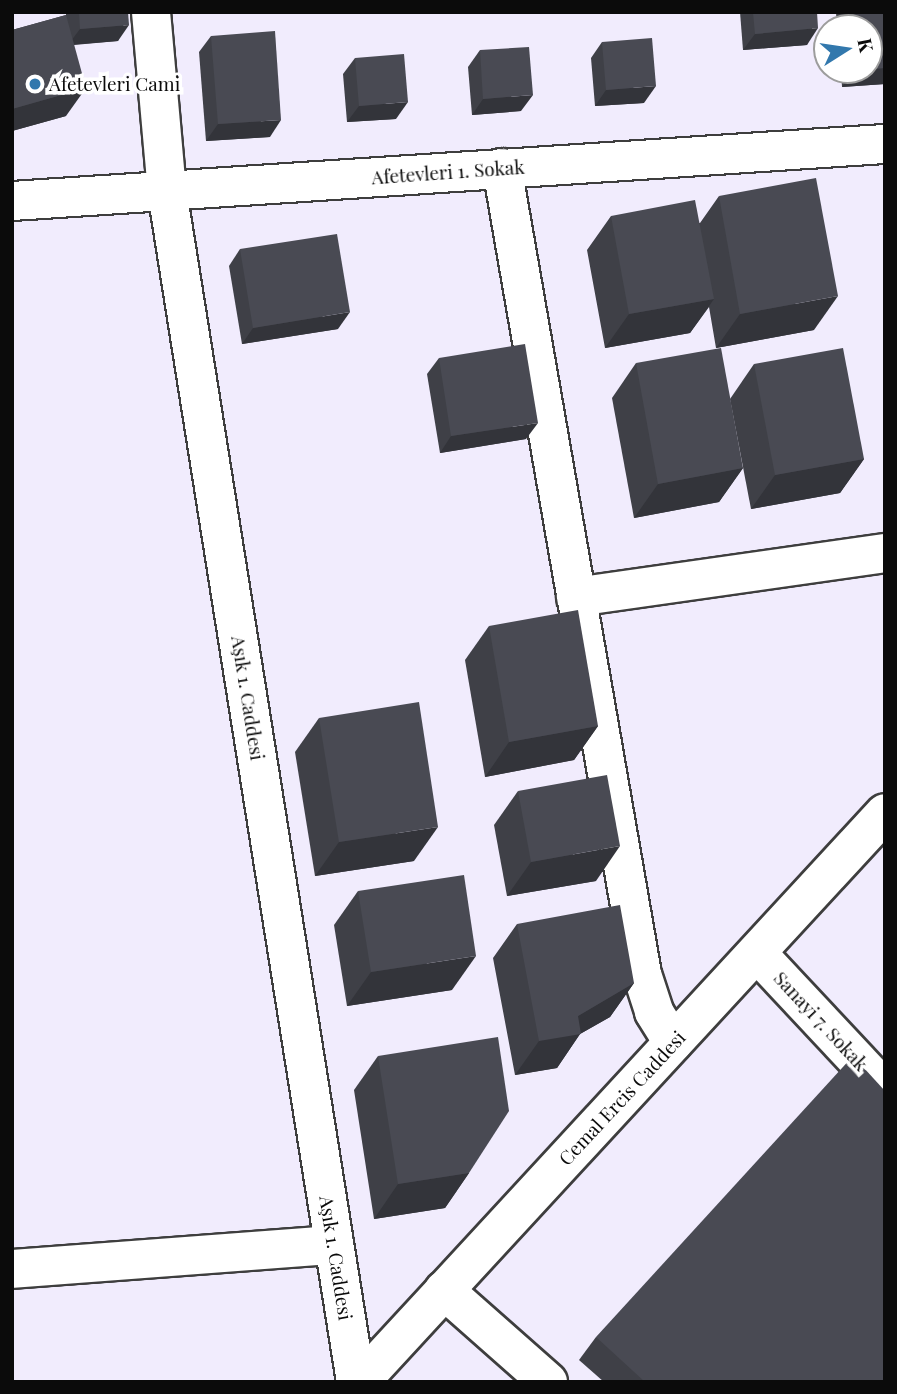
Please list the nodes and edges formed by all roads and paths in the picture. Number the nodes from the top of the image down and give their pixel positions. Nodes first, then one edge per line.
1 (151, 12) edge
2 (885, 144) edge
3 (502, 168) junction
4 (167, 191) junction
5 (12, 201) edge
6 (885, 553) edge
7 (576, 597) junction
8 (885, 813) edge
9 (757, 953) junction
10 (673, 1043) junction
11 (885, 1090) edge
12 (334, 1245) junction
13 (12, 1269) edge
14 (444, 1290) junction
15 (358, 1382) edge
16 (548, 1382) edge

1 - 4 street, Aşık 1. Caddesi
2 - 3 street, Afetevleri 1. Sokak
3 - 4 street, Afetevleri 1. Sokak
3 - 7 street
4 - 5 street, Afetevleri 1. Sokak
4 - 12 street, Aşık 1. Caddesi
6 - 7 street
7 - 10 street
8 - 9 street, Cemal Ercis Caddesi
9 - 10 street, Cemal Ercis Caddesi
9 - 11 street, Sanayi 7. Sokak
10 - 14 street, Cemal Ercis Caddesi
12 - 13 street
12 - 15 street, Aşık 1. Caddesi
14 - 15 street, Cemal Ercis Caddesi
14 - 16 street

